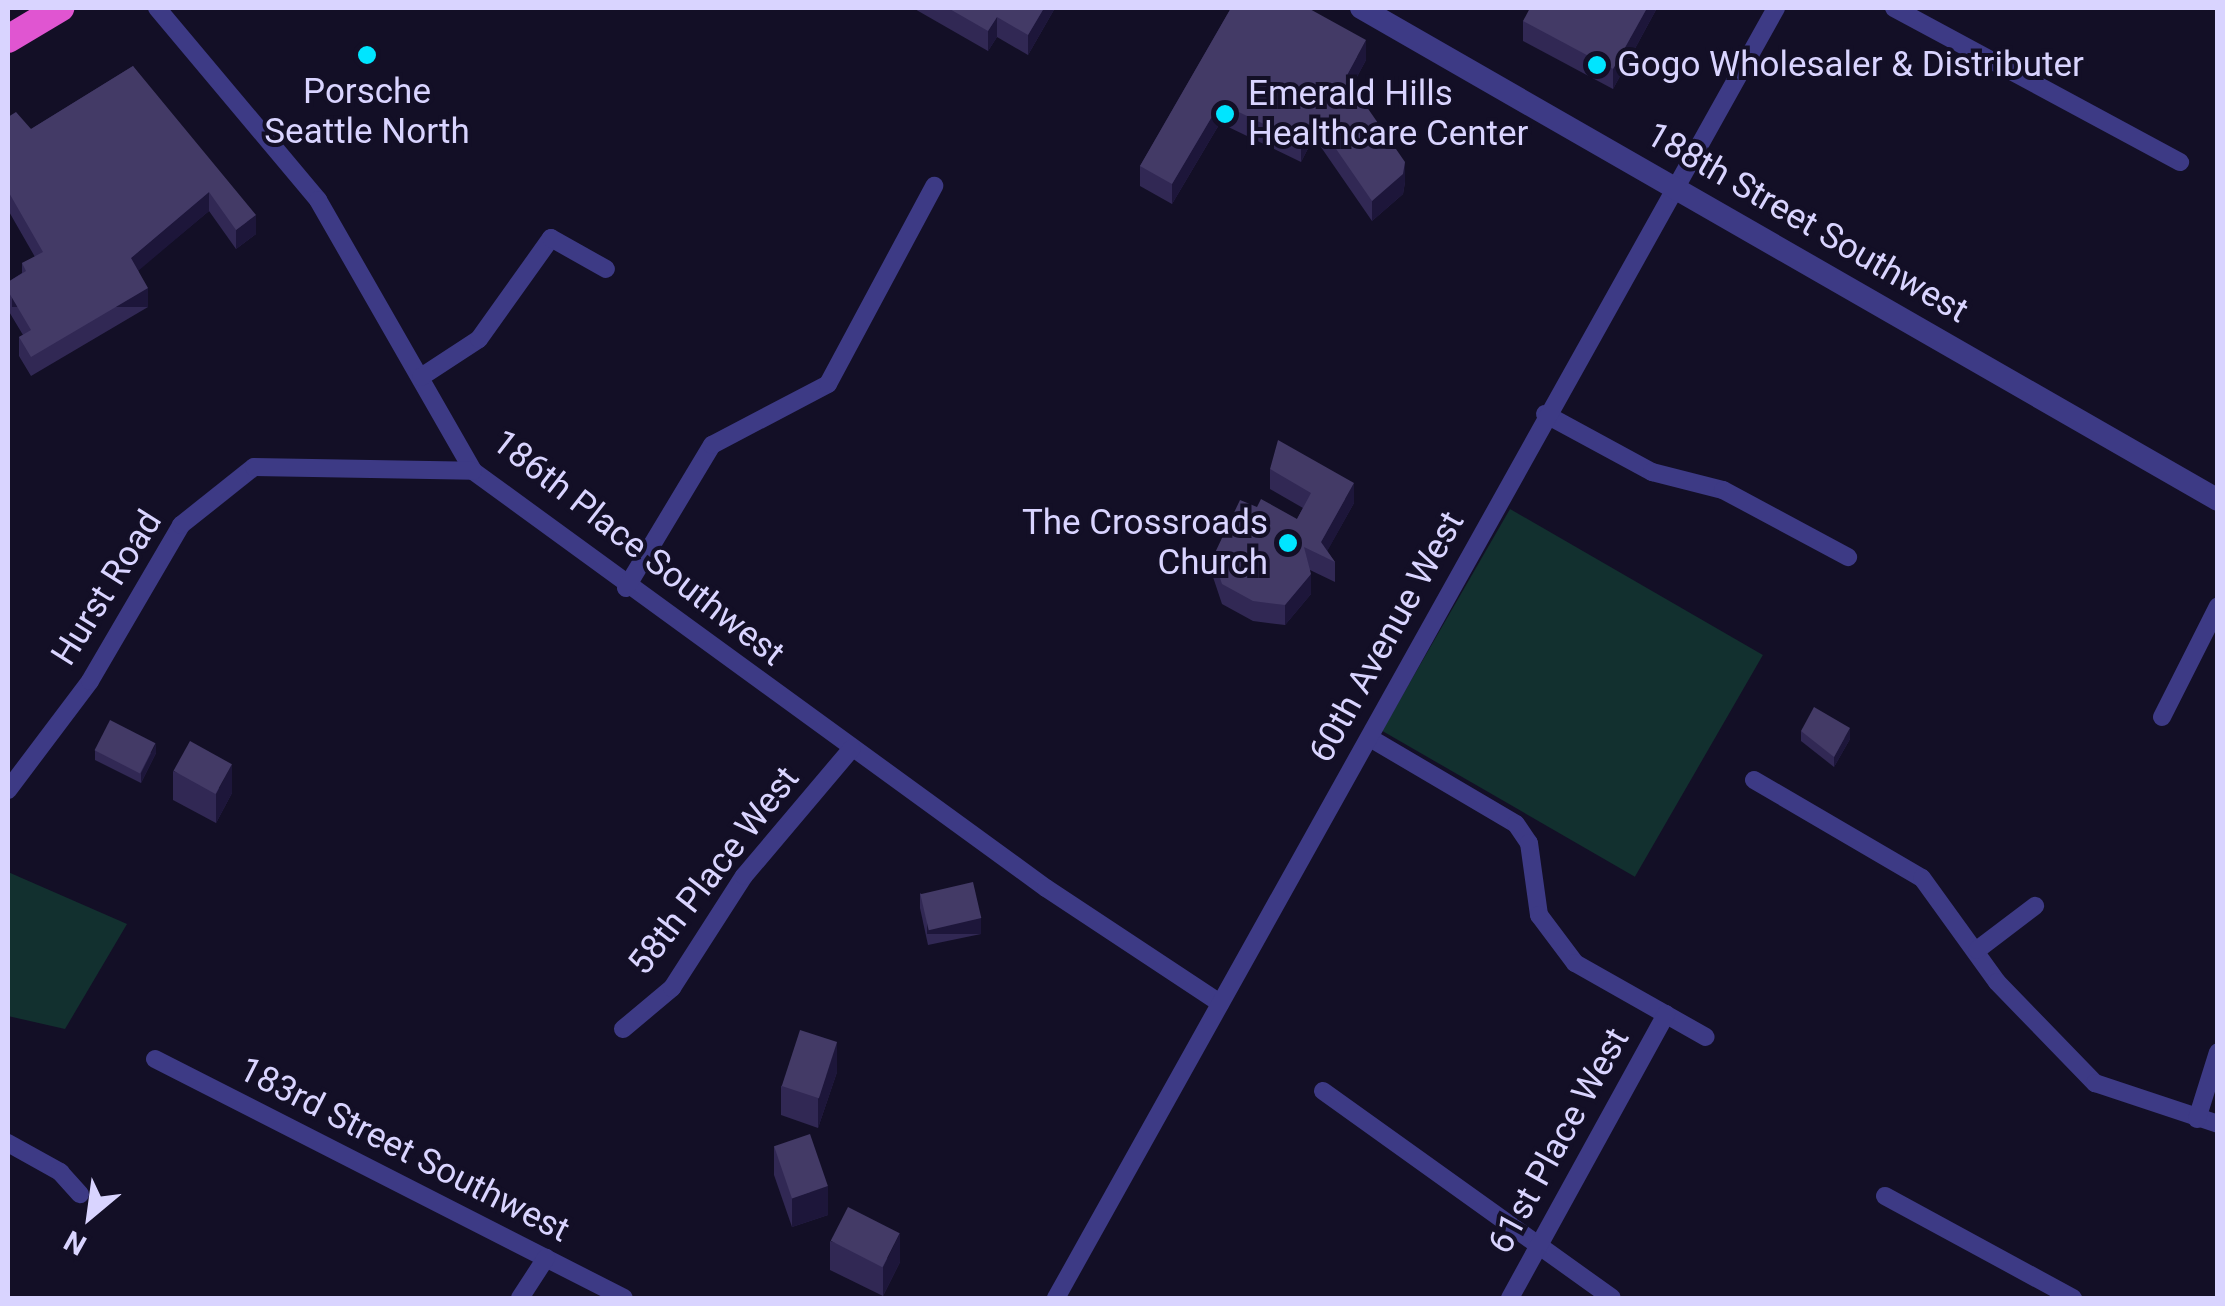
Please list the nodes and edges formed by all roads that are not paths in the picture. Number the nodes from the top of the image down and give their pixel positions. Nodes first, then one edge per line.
1 (60, 8) edge
2 (157, 8) edge
3 (1360, 8) edge
4 (1776, 8) edge
5 (1894, 8) edge
6 (8, 38) edge
7 (2180, 162) dead end
8 (934, 186) dead end
9 (1675, 187) junction
10 (606, 269) dead end
11 (422, 377) junction
12 (1544, 414) junction
13 (472, 470) junction
14 (2218, 500) edge
15 (1848, 557) dead end
16 (626, 588) junction
17 (2218, 606) edge
18 (2162, 717) dead end
19 (1370, 738) junction
20 (852, 748) junction
21 (1754, 780) dead end
22 (8, 790) edge
23 (2035, 906) dead end
24 (1977, 950) junction
25 (1220, 1003) junction
26 (1666, 1014) junction
27 (623, 1029) dead end
28 (1706, 1037) dead end
29 (2218, 1052) edge
30 (155, 1059) dead end
31 (1323, 1090) dead end
32 (2198, 1119) junction
33 (2218, 1124) edge
34 (8, 1144) edge
35 (80, 1194) dead end
36 (1885, 1196) dead end
37 (1538, 1246) junction
38 (546, 1258) junction
39 (520, 1298) edge
40 (624, 1298) edge
41 (1056, 1298) edge
42 (1510, 1298) edge
43 (1612, 1298) edge
44 (2074, 1298) edge

1 - 6 highway
2 - 11 street, 186th Place Southwest
3 - 9 street, 188th Street Southwest
4 - 9 street, 60th Avenue West
5 - 7 street
8 - 16 street
9 - 12 street, 60th Avenue West
9 - 14 street, 188th Street Southwest
10 - 11 street
11 - 13 street, 186th Place Southwest
12 - 15 street
12 - 19 street, 60th Avenue West
13 - 16 street, 186th Place Southwest
13 - 22 street, Hurst Road
16 - 20 street, 186th Place Southwest
17 - 18 street
19 - 25 street, 60th Avenue West
19 - 26 street
20 - 25 street, 186th Place Southwest
20 - 27 street, 58th Place West
21 - 24 street
23 - 24 street
24 - 32 street
25 - 41 street, 60th Avenue West
26 - 28 street
26 - 37 street, 61st Place West
29 - 32 street
30 - 38 street, 183rd Street Southwest
31 - 37 street
32 - 33 street
34 - 35 street
36 - 44 street
37 - 42 street, 61st Place West
37 - 43 street
38 - 39 street
38 - 40 street, 183rd Street Southwest

